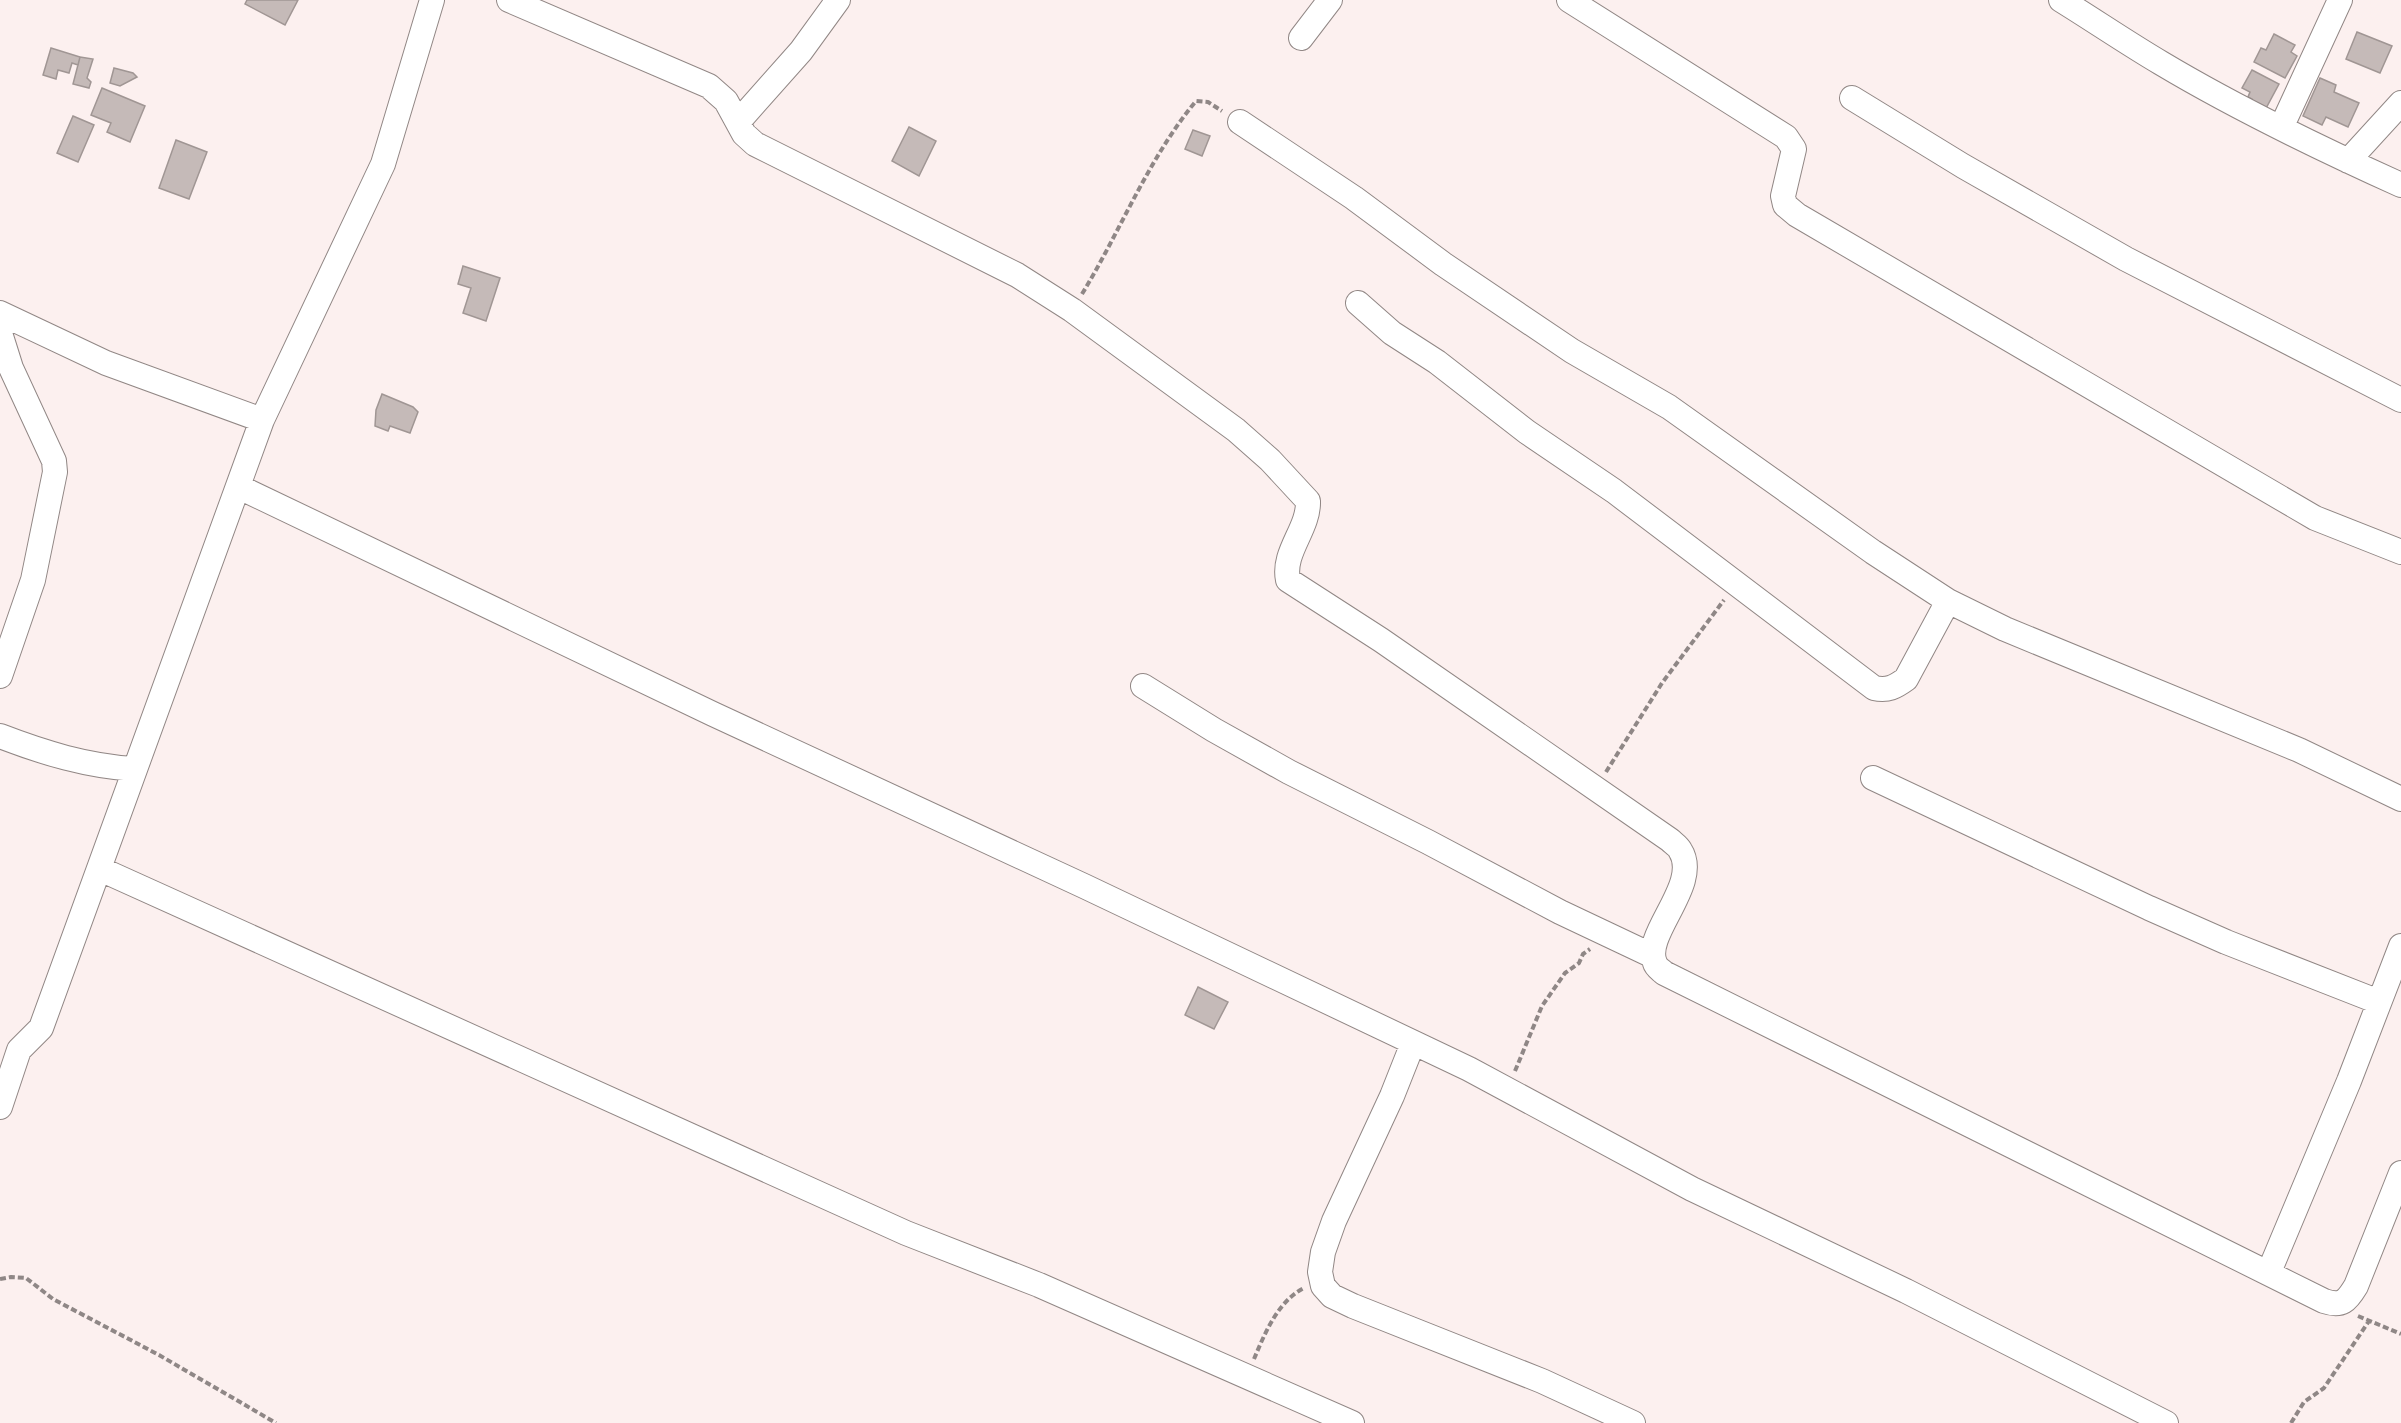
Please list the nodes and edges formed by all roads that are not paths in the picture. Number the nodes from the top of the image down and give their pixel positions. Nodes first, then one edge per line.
1 (432, 0) edge
2 (509, 0) edge
3 (838, 0) edge
4 (1330, 0) edge
5 (1569, 0) edge
6 (2061, 0) edge
7 (2340, 0) edge
8 (1301, 38) dead end
9 (1852, 98) dead end
10 (2401, 103) edge
11 (738, 122) junction
12 (1240, 122) road end
13 (2281, 128) junction
14 (2348, 161) junction
15 (2401, 185) edge
16 (1358, 303) dead end
17 (0, 313) edge
18 (0, 333) edge
19 (2401, 400) edge
20 (262, 420) junction
21 (239, 487) junction
22 (2401, 552) edge
23 (1948, 602) junction
24 (0, 676) edge
25 (1143, 686) dead end
26 (0, 736) edge
27 (134, 769) junction
28 (1873, 778) dead end
29 (2401, 799) edge
30 (100, 869) junction
31 (2401, 946) edge
32 (1653, 956) junction
33 (2379, 1002) junction
34 (1413, 1043) junction
35 (6, 1065) edge
36 (0, 1107) edge
37 (2401, 1173) edge
38 (2269, 1272) junction
39 (1352, 1423) edge
40 (1633, 1423) edge
41 (2166, 1423) edge

1 - 20 street
2 - 11 street
3 - 11 street
4 - 8 street
5 - 22 street
6 - 13 street
7 - 13 street
9 - 19 street
10 - 14 street
11 - 32 street
12 - 23 street
13 - 14 street
14 - 15 street
16 - 23 street
17 - 20 street
18 - 24 street
20 - 21 street
21 - 27 street
21 - 34 street
23 - 29 street
25 - 32 street
26 - 27 street
27 - 30 street
28 - 33 street
30 - 35 street
30 - 39 street
31 - 33 street
32 - 38 street
33 - 38 street
34 - 40 street
34 - 41 street
35 - 36 street
37 - 38 street

